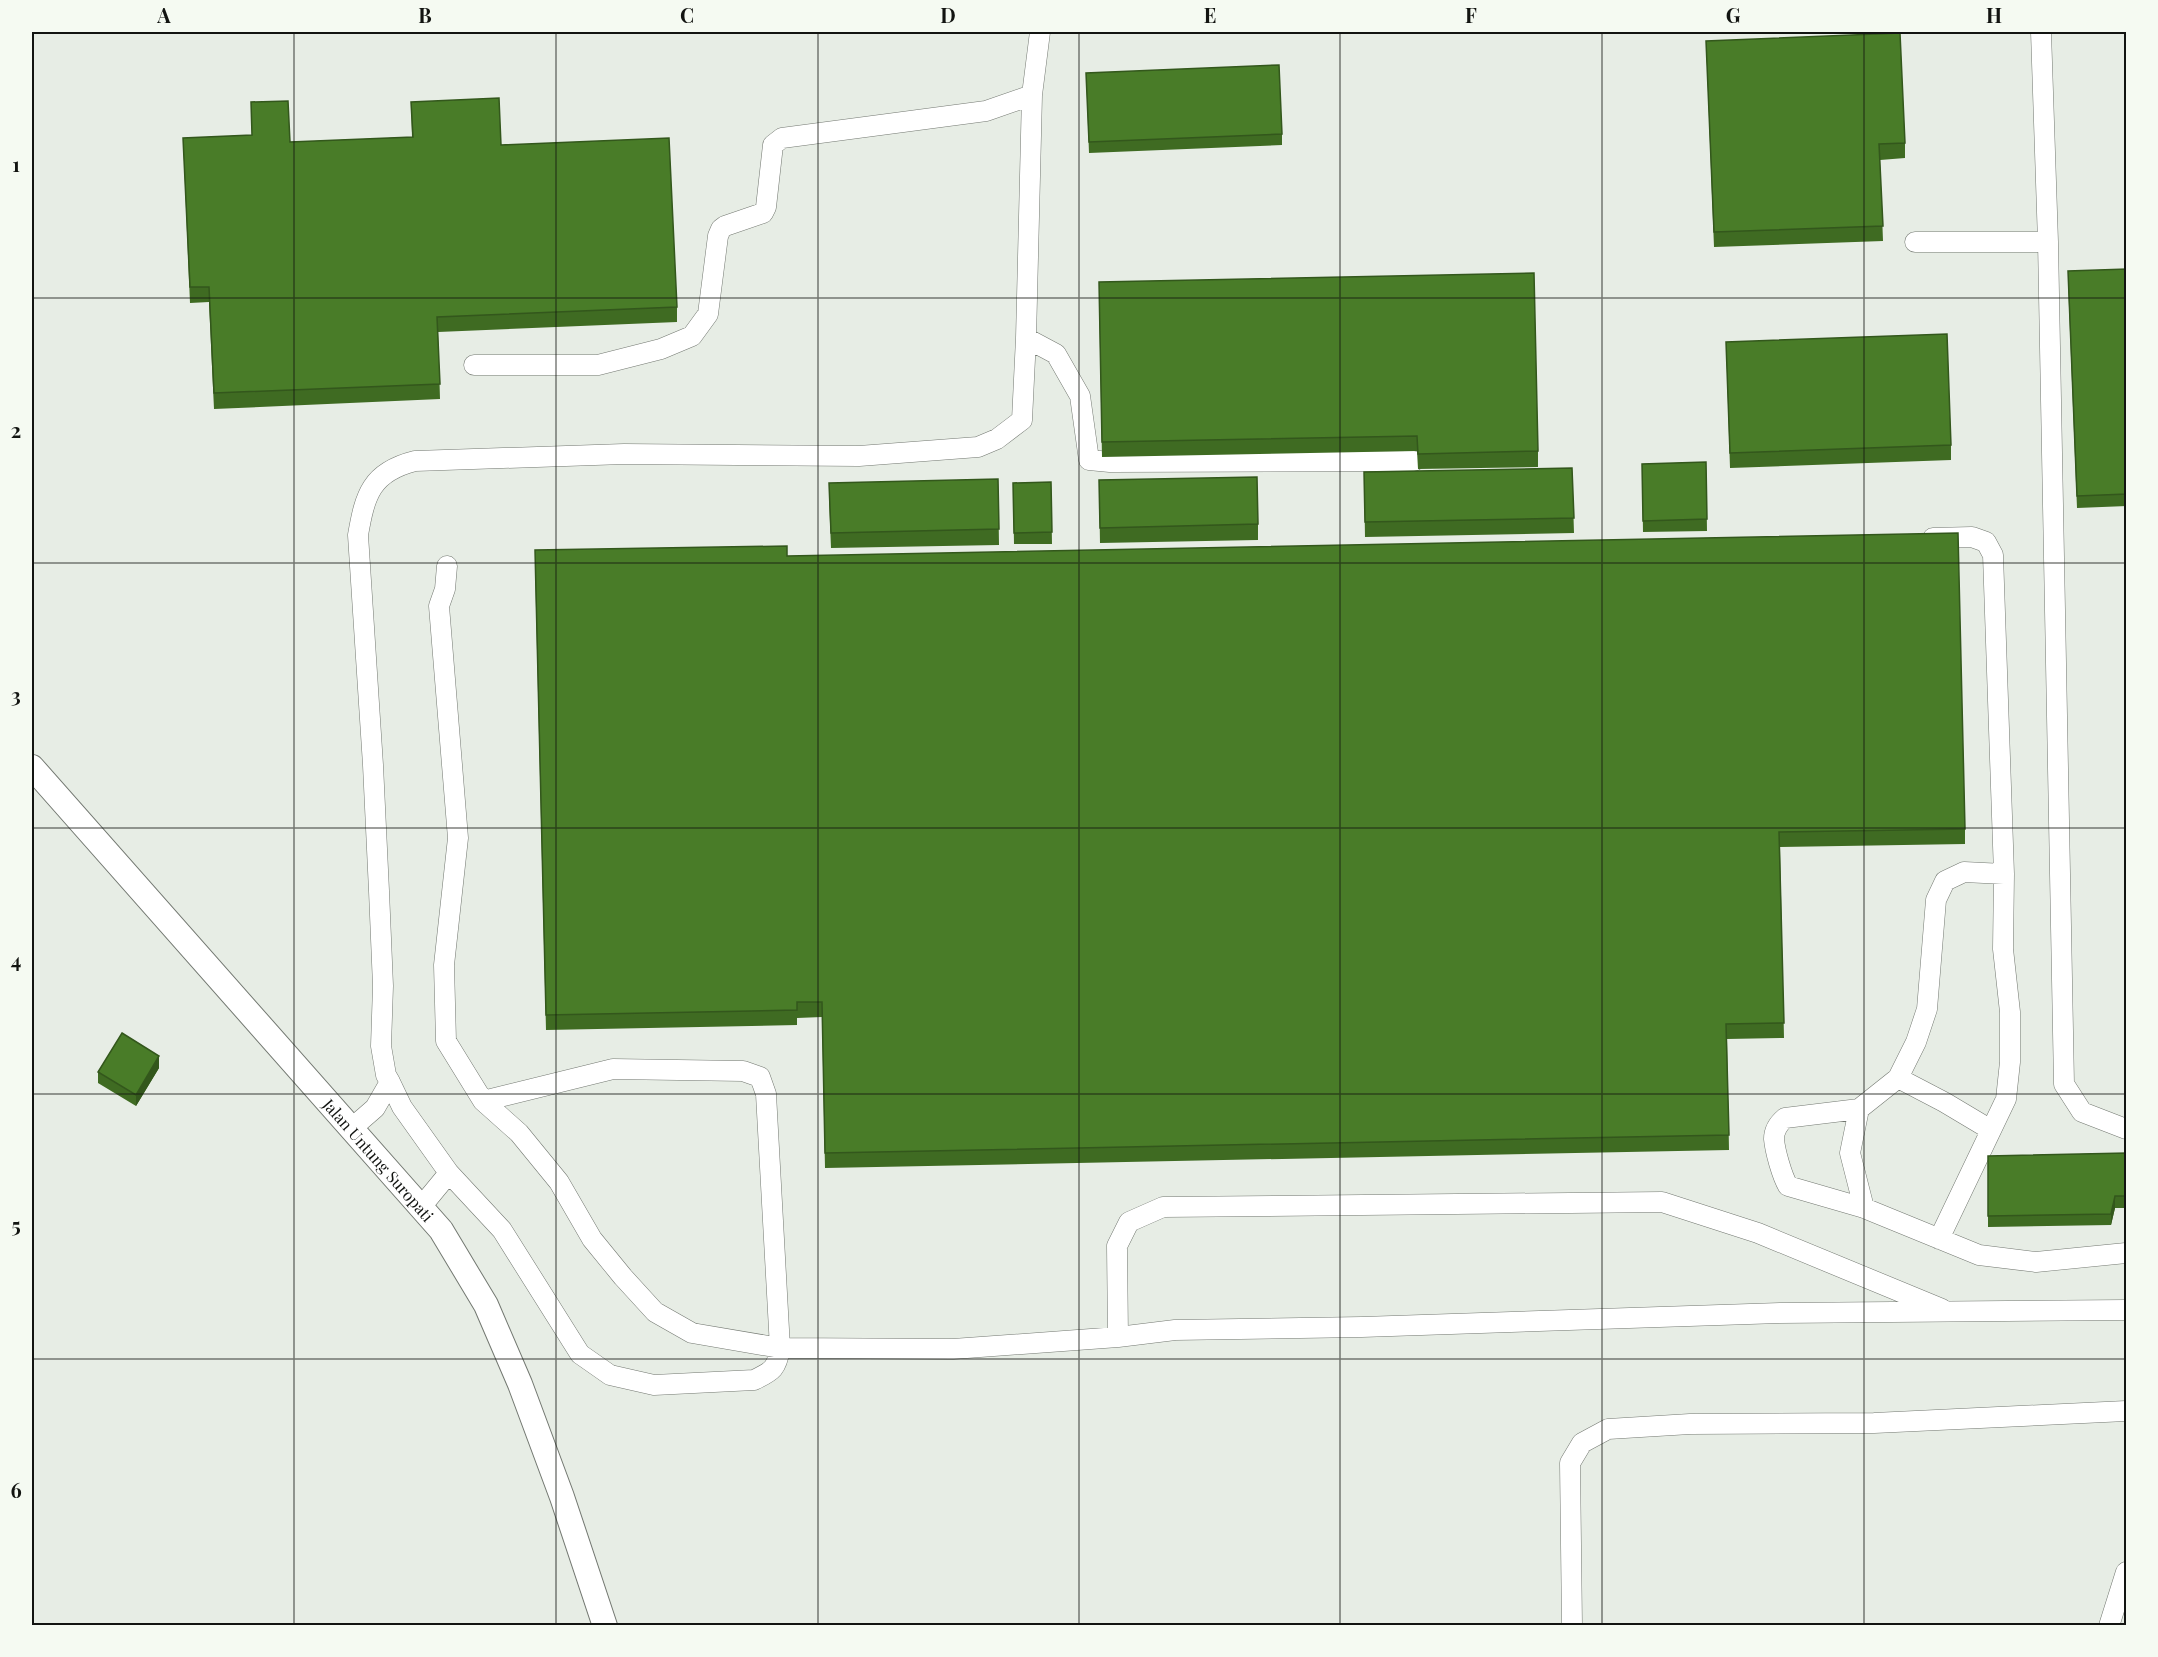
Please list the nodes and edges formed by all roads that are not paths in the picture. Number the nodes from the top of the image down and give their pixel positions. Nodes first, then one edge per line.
1 (1040, 32) edge
2 (2041, 32) edge
3 (1032, 95) junction
4 (2048, 242) junction
5 (1915, 243) dead end
6 (1026, 338) junction
7 (474, 365) dead end
8 (1414, 461) dead end
9 (1912, 538) edge
10 (447, 566) dead end
11 (32, 767) edge
12 (2004, 874) junction
13 (1898, 1078) junction
14 (390, 1082) junction
15 (483, 1101) junction
16 (1859, 1109) junction
17 (352, 1128) junction
18 (2127, 1129) edge
19 (1991, 1130) junction
20 (449, 1173) junction
21 (421, 1207) junction
22 (1864, 1208) junction
23 (1939, 1239) junction
24 (2127, 1253) edge
25 (2127, 1310) edge
26 (1950, 1313) junction
27 (1118, 1337) junction
28 (780, 1348) junction
29 (2127, 1411) edge
30 (2127, 1572) edge
31 (605, 1626) edge
32 (1572, 1626) edge
33 (2109, 1626) edge

1 - 3 lane
2 - 4 lane
3 - 6 lane
3 - 7 lane
4 - 5 lane
4 - 18 lane
6 - 8 lane
6 - 14 lane
9 - 12 lane
10 - 15 lane
11 - 17 main road, Jalan Untung Suropati
12 - 13 lane
12 - 19 lane
13 - 16 lane
13 - 19 lane
14 - 17 lane
14 - 20 lane
15 - 28 lane
15 - 28 lane
16 - 22 lane
16 - 22 lane
17 - 21 main road, Jalan Untung Suropati
19 - 23 lane
20 - 21 lane
20 - 28 lane
21 - 31 main road, Jalan Untung Suropati
22 - 23 lane
23 - 24 lane
25 - 26 lane
26 - 27 lane
26 - 27 lane
27 - 28 lane
29 - 32 lane
30 - 33 lane

